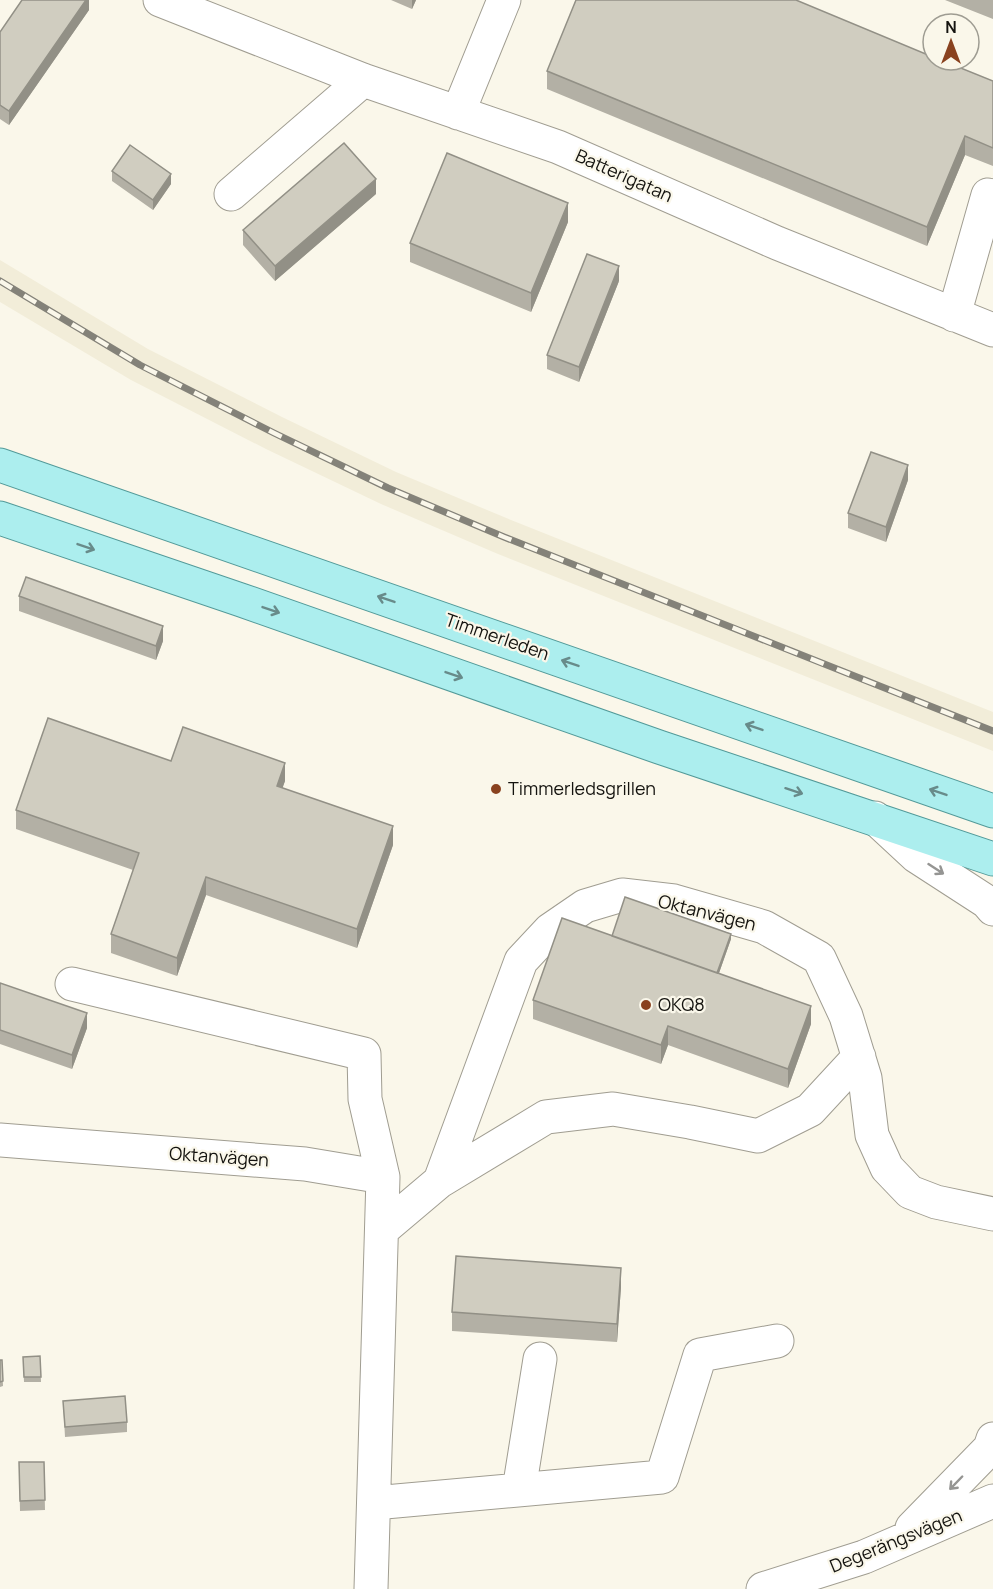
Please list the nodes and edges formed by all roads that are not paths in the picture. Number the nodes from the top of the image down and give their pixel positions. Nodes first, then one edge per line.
1 (160, 0) edge
2 (504, 0) edge
3 (363, 80) junction
4 (458, 113) junction
5 (231, 194) dead end
6 (988, 195) dead end
7 (954, 315) junction
8 (993, 330) edge
9 (0, 465) edge
10 (0, 518) edge
11 (993, 811) edge
12 (875, 818) junction
13 (993, 859) edge
14 (993, 909) edge
15 (72, 984) dead end
16 (859, 1057) junction
17 (0, 1140) edge
18 (383, 1177) junction
19 (440, 1181) junction
20 (993, 1214) edge
21 (382, 1230) junction
22 (777, 1341) dead end
23 (540, 1359) dead end
24 (993, 1439) edge
25 (519, 1490) junction
26 (993, 1501) edge
27 (374, 1503) junction
28 (902, 1539) junction
29 (371, 1589) edge
30 (764, 1589) edge

1 - 3 street, Batterigatan
2 - 4 street
3 - 4 street, Batterigatan
3 - 5 street
4 - 7 street, Batterigatan
6 - 7 street
7 - 8 street, Batterigatan
11 -> 9 main road, Timmerleden
10 -> 12 main road
12 - 13 main road
12 -> 14 street
15 - 18 street
16 - 19 street, Oktanvägen
16 - 19 street, Oktanvägen
16 - 20 street, Oktanvägen
17 - 18 street, Oktanvägen
18 - 21 street
19 - 21 street, Oktanvägen
21 - 27 street
22 - 25 street
23 - 25 street
24 -> 28 street
25 - 27 street
26 - 28 street, Degerängsvägen
27 - 29 street
28 - 30 street, Degerängsvägen

